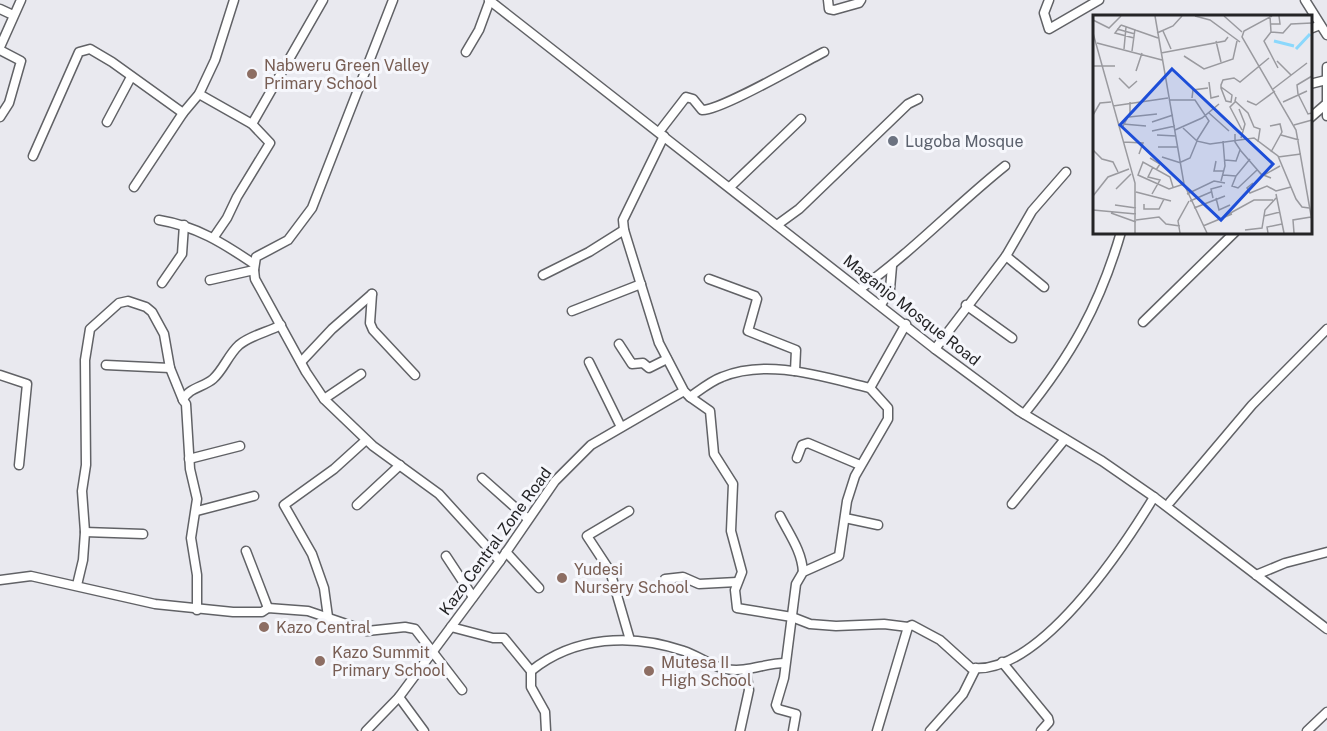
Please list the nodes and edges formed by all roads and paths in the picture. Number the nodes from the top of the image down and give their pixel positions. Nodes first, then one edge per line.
1 (21, 0) edge
2 (234, 0) edge
3 (323, 0) edge
4 (393, 0) edge
5 (828, 0) edge
6 (861, 0) edge
7 (1049, 0) edge
8 (1099, 0) edge
9 (1305, 0) edge
10 (492, 1) edge
11 (0, 9) edge
12 (14, 15) junction
13 (1320, 25) junction
14 (1312, 29) edge
15 (1327, 35) edge
16 (0, 49) edge
17 (466, 52) dead end
18 (824, 52) dead end
19 (1327, 67) edge
20 (131, 77) junction
21 (1326, 80) edge
22 (200, 94) junction
23 (918, 99) dead end
24 (1325, 105) junction
25 (183, 113) junction
26 (1327, 116) edge
27 (0, 117) edge
28 (1312, 117) edge
29 (801, 119) dead end
30 (107, 122) dead end
31 (252, 124) junction
32 (662, 134) junction
33 (33, 156) dead end
34 (1005, 166) dead end
35 (1065, 172) dead end
36 (134, 187) dead end
37 (730, 187) junction
38 (159, 220) dead end
39 (184, 225) junction
40 (777, 225) junction
41 (624, 230) junction
42 (1120, 234) edge
43 (1234, 234) edge
44 (214, 237) junction
45 (1006, 256) junction
46 (892, 266) junction
47 (254, 267) junction
48 (543, 275) dead end
49 (709, 279) dead end
50 (210, 280) dead end
51 (162, 283) dead end
52 (641, 284) junction
53 (1044, 287) dead end
54 (860, 289) junction
55 (881, 305) junction
56 (966, 306) junction
57 (572, 311) dead end
58 (1143, 322) dead end
59 (906, 324) junction
60 (281, 325) junction
61 (1327, 329) edge
62 (1012, 338) dead end
63 (619, 344) dead end
64 (935, 349) junction
65 (667, 359) junction
66 (301, 362) junction
67 (589, 362) dead end
68 (105, 365) dead end
69 (170, 368) junction
70 (795, 371) junction
71 (361, 374) dead end
72 (0, 375) edge
73 (416, 375) dead end
74 (870, 388) junction
75 (687, 394) junction
76 (324, 399) junction
77 (183, 400) junction
78 (1024, 414) junction
79 (621, 427) junction
80 (1065, 439) junction
81 (366, 440) junction
82 (240, 446) dead end
83 (797, 458) dead end
84 (189, 459) junction
85 (19, 465) dead end
86 (400, 465) junction
87 (860, 465) junction
88 (482, 478) dead end
89 (254, 496) dead end
90 (1154, 497) junction
91 (1170, 502) dead end
92 (1012, 504) dead end
93 (357, 505) dead end
94 (197, 511) junction
95 (629, 511) dead end
96 (780, 516) dead end
97 (845, 518) junction
98 (528, 519) junction
99 (878, 525) dead end
100 (85, 532) junction
101 (142, 534) dead end
102 (246, 551) dead end
103 (506, 552) junction
104 (1327, 552) edge
105 (446, 556) dead end
106 (500, 561) junction
107 (803, 573) junction
108 (1256, 575) junction
109 (665, 579) dead end
110 (0, 580) edge
111 (737, 582) junction
112 (77, 585) junction
113 (539, 588) dead end
114 (473, 597) junction
115 (268, 608) junction
116 (197, 610) junction
117 (328, 617) junction
118 (792, 617) junction
119 (451, 627) junction
120 (908, 627) junction
121 (1327, 630) edge
122 (630, 640) junction
123 (431, 651) junction
124 (1002, 662) junction
125 (785, 663) junction
126 (976, 668) junction
127 (746, 670) junction
128 (531, 671) junction
129 (462, 690) dead end
130 (399, 697) junction
131 (1327, 712) edge
132 (366, 731) edge
133 (424, 731) edge
134 (546, 731) edge
135 (740, 731) edge
136 (793, 731) edge
137 (877, 731) edge
138 (930, 731) edge
139 (1041, 731) edge
140 (1307, 731) edge

1 - 12 street
2 - 22 street
3 - 31 street
4 - 47 street
5 - 6 street
7 - 8 street
9 - 13 street
10 - 17 street
10 - 32 street, Maganjo Mosque Road
11 - 12 street
12 - 16 street
13 - 14 street
13 - 15 street
16 - 27 street
18 - 32 street
19 - 21 street
20 - 25 street
20 - 30 street
20 - 33 street
21 - 24 street
22 - 25 street
22 - 31 street
23 - 40 street
24 - 26 street
24 - 28 street
25 - 36 street
29 - 37 street
31 - 44 street
32 - 37 street, Maganjo Mosque Road
32 - 41 street
34 - 46 street
35 - 45 street
37 - 40 street, Maganjo Mosque Road
38 - 39 street
39 - 44 street
39 - 51 street
40 - 54 street, Maganjo Mosque Road
41 - 48 street
41 - 52 street
42 - 78 street
43 - 58 street
44 - 47 street
45 - 53 street
45 - 56 street
46 - 54 street
46 - 55 street
47 - 50 street
47 - 60 street
49 - 70 street
52 - 57 street
52 - 65 street
54 - 55 street, Maganjo Mosque Road
55 - 59 street, Maganjo Mosque Road
56 - 62 street
56 - 64 street
59 - 64 street, Maganjo Mosque Road
59 - 74 street
60 - 66 street
60 - 77 street
61 - 91 street
63 - 65 street
64 - 78 street, Maganjo Mosque Road
65 - 75 street
66 - 73 street
66 - 76 street
67 - 79 street
68 - 69 street
69 - 77 street
69 - 100 street
70 - 74 street, Kazo Central Zone Road
70 - 75 street, Kazo Central Zone Road
71 - 76 street
72 - 85 street
74 - 87 street
75 - 79 street, Kazo Central Zone Road
75 - 111 street
76 - 81 street
77 - 84 street
78 - 80 street, Maganjo Mosque Road
79 - 98 street, Kazo Central Zone Road
80 - 90 street, Maganjo Mosque Road
80 - 92 street
81 - 86 street
81 - 117 street
82 - 84 street
83 - 87 street
84 - 94 street
86 - 93 street
86 - 106 street
87 - 97 street
88 - 98 street
89 - 94 street
90 - 108 street, Maganjo Mosque Road
90 - 124 street
94 - 116 street
95 - 122 street
96 - 107 street
97 - 99 street
97 - 107 street
98 - 103 street, Kazo Central Zone Road
100 - 101 street
100 - 112 street
102 - 115 street
103 - 106 street, Kazo Central Zone Road
103 - 113 street
104 - 108 street
105 - 114 street
106 - 114 street, Kazo Central Zone Road
107 - 118 street
108 - 121 street, Maganjo Mosque Road
109 - 111 street
110 - 112 street
111 - 118 street
112 - 116 street
114 - 119 street, Kazo Central Zone Road
115 - 116 street
115 - 117 street
117 - 123 street
118 - 120 street
118 - 125 street
119 - 123 street, Kazo Central Zone Road
119 - 128 street
120 - 126 street
120 - 137 street
122 - 127 street
122 - 128 street
123 - 129 street
123 - 130 street, Kazo Central Zone Road
124 - 126 street
124 - 139 street
125 - 127 street
125 - 136 street
126 - 138 street
127 - 135 street
128 - 134 street
130 - 132 street, Kazo Central Zone Road
130 - 133 street
131 - 140 street

